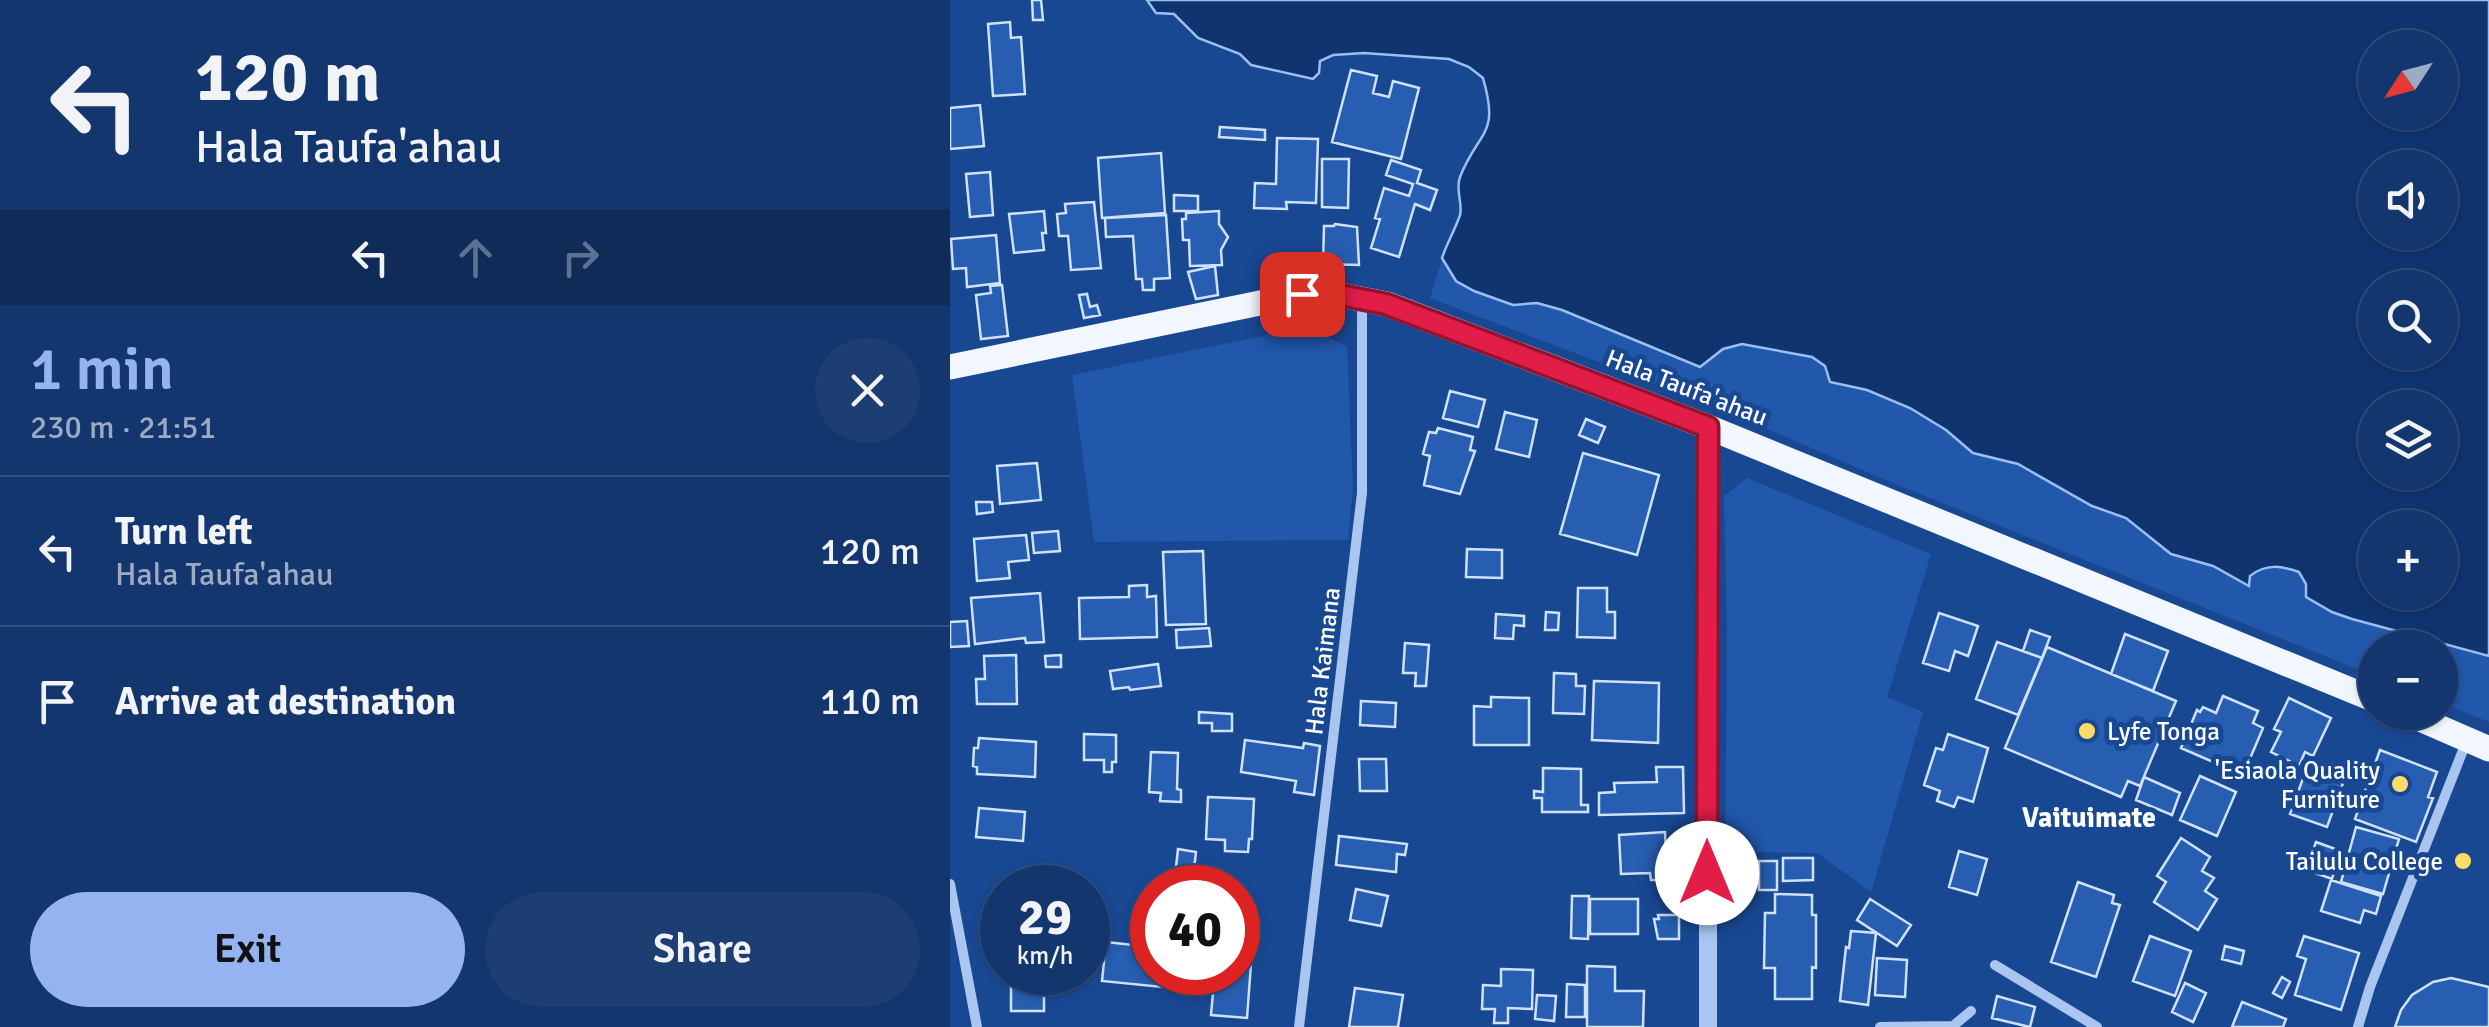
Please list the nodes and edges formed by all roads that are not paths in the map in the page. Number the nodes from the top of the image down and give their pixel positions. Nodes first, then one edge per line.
1 (1362, 299) junction
2 (950, 368) edge
3 (1708, 427) junction
4 (2358, 693) edge
5 (2446, 730) edge
6 (2478, 744) edge
7 (950, 884) edge
8 (1996, 965) dead end
9 (1971, 1011) dead end
10 (978, 1027) edge
11 (1299, 1027) edge
12 (1708, 1027) edge
13 (1880, 1027) edge
14 (2097, 1027) edge
15 (2358, 1027) edge

1 - 2 main road, Hala Taufa'ahau
1 - 3 main road, Hala Taufa'ahau
1 - 11 street, Hala Kaimana
3 - 4 main road, Hala Taufa'ahau
3 - 12 street
5 - 6 main road
6 - 15 street
7 - 10 street
8 - 14 street
9 - 13 street

